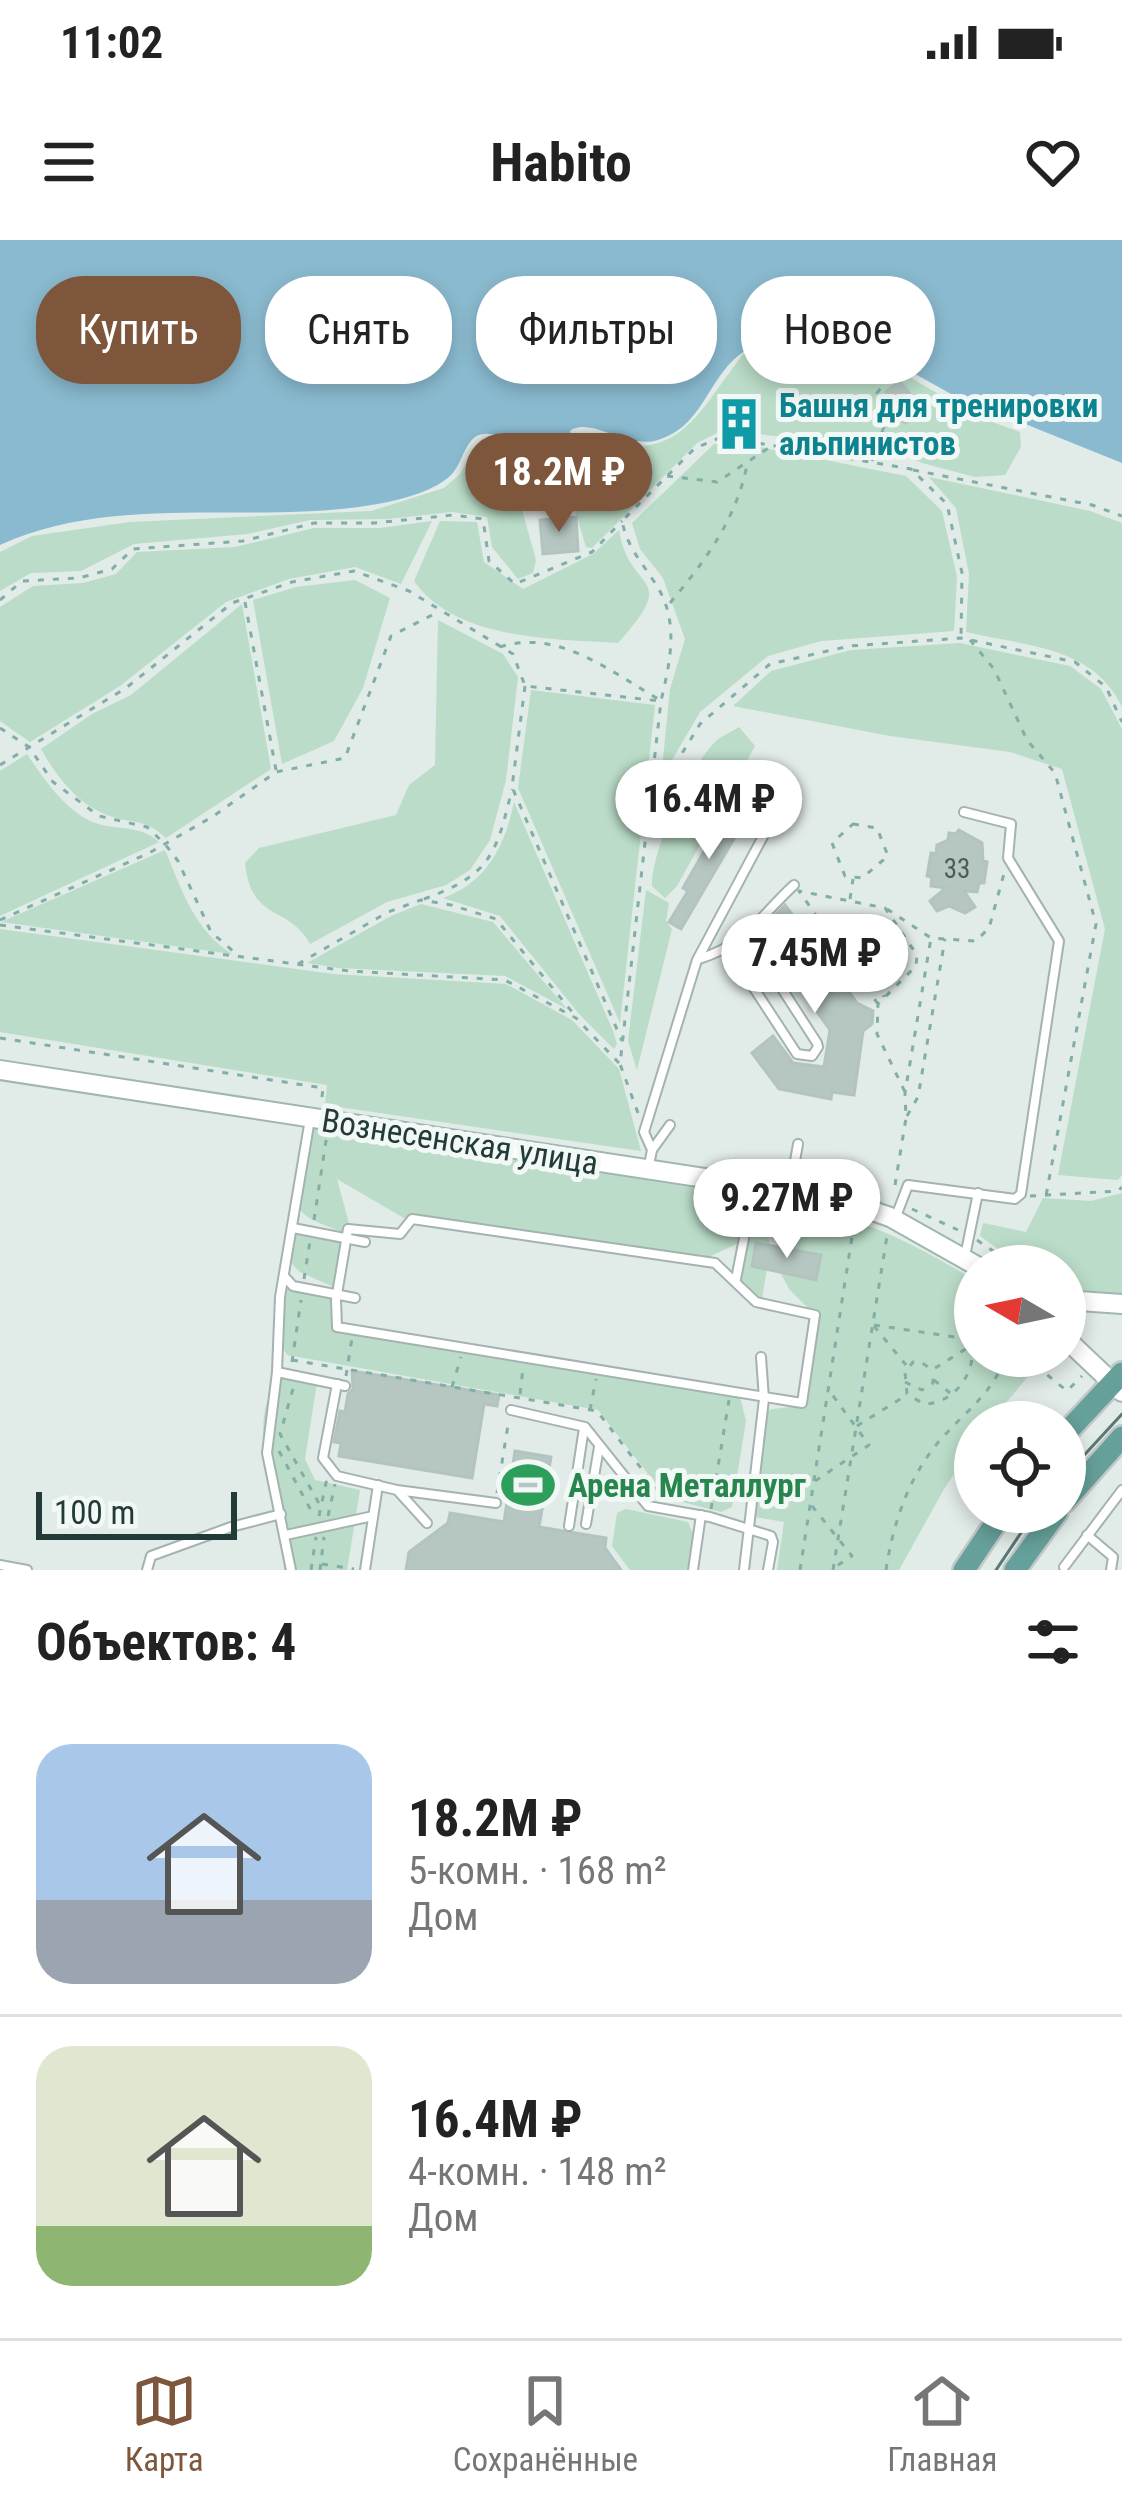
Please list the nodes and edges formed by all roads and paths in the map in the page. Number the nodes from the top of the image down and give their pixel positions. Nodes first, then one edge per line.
1 (884, 384) edge
2 (772, 446) junction
3 (872, 463) junction
4 (747, 465) junction
5 (911, 470) junction
6 (667, 476) junction
7 (1122, 516) edge
8 (622, 521) junction
9 (244, 599) junction
10 (0, 600) edge
11 (668, 605) junction
12 (440, 611) junction
13 (961, 638) junction
14 (970, 640) junction
15 (500, 647) junction
16 (525, 686) junction
17 (662, 701) junction
18 (1122, 722) edge
19 (0, 728) edge
20 (29, 747) junction
21 (0, 765) edge
22 (276, 772) junction
23 (512, 787) junction
24 (650, 806) junction
25 (964, 812) dead end
26 (767, 830) dead end
27 (165, 844) junction
28 (1008, 857) junction
29 (854, 877) junction
30 (794, 885) dead end
31 (421, 901) junction
32 (849, 901) junction
33 (885, 908) junction
34 (0, 923) edge
35 (902, 932) junction
36 (827, 934) junction
37 (748, 936) junction
38 (946, 937) junction
39 (932, 938) junction
40 (884, 949) junction
41 (729, 950) junction
42 (867, 952) junction
43 (242, 958) junction
44 (697, 960) junction
45 (876, 964) junction
46 (296, 965) junction
47 (884, 998) junction
48 (878, 1004) junction
49 (577, 1018) junction
50 (623, 1042) junction
51 (620, 1064) junction
52 (0, 1070) edge
53 (905, 1093) junction
54 (320, 1116) junction
55 (906, 1118) junction
56 (670, 1125) dead end
57 (644, 1132) junction
58 (798, 1144) dead end
59 (652, 1150) junction
60 (648, 1172) junction
61 (733, 1183) junction
62 (1122, 1187) edge
63 (784, 1190) junction
64 (978, 1193) junction
65 (1046, 1196) junction
66 (1021, 1197) junction
67 (893, 1218) junction
68 (855, 1222) dead end
69 (747, 1223) junction
70 (292, 1228) junction
71 (312, 1231) junction
72 (346, 1239) junction
73 (365, 1242) dead end
74 (972, 1245) edge
75 (954, 1253) edge
76 (284, 1276) junction
77 (736, 1280) junction
78 (298, 1287) junction
79 (337, 1295) junction
80 (355, 1298) dead end
81 (1086, 1301) edge
82 (1122, 1304) edge
83 (873, 1325) junction
84 (353, 1331) junction
85 (954, 1339) edge
86 (463, 1349) junction
87 (954, 1355) edge
88 (1086, 1356) edge
89 (761, 1357) dead end
90 (524, 1360) junction
91 (909, 1367) junction
92 (347, 1369) dead end
93 (932, 1370) junction
94 (597, 1372) junction
95 (286, 1375) junction
96 (966, 1377) edge
97 (998, 1377) edge
98 (904, 1382) junction
99 (932, 1382) junction
100 (1119, 1383) edge
101 (452, 1387) dead end
102 (828, 1390) junction
103 (730, 1392) junction
104 (908, 1394) junction
105 (952, 1394) junction
106 (764, 1399) junction
107 (941, 1402) junction
108 (511, 1410) junction
109 (590, 1410) dead end
110 (1086, 1414) edge
111 (585, 1426) junction
112 (856, 1427) junction
113 (1122, 1437) edge
114 (599, 1445) junction
115 (280, 1452) dead end
116 (851, 1457) junction
117 (1086, 1478) edge
118 (814, 1482) junction
119 (378, 1485) junction
120 (397, 1490) junction
121 (1122, 1490) edge
122 (496, 1503) joint
123 (810, 1503) junction
124 (321, 1507) dead end
125 (281, 1514) junction
126 (373, 1516) junction
127 (705, 1516) junction
128 (318, 1523) dead end
129 (427, 1523) dead end
130 (586, 1524) dead end
131 (569, 1526) dead end
132 (750, 1532) junction
133 (989, 1533) edge
134 (1042, 1533) edge
135 (286, 1535) junction
136 (1087, 1535) junction
137 (838, 1540) junction
138 (321, 1564) dead end
139 (0, 1565) edge
140 (1064, 1567) dead end
141 (832, 1569) edge
142 (27, 1570) edge
143 (147, 1570) edge
144 (291, 1570) edge
145 (363, 1570) edge
146 (693, 1570) edge
147 (744, 1570) edge
148 (768, 1570) edge
149 (800, 1570) edge
150 (886, 1570) edge
151 (964, 1570) edge
152 (1015, 1570) edge
153 (1111, 1570) edge

1 - 3 path
2 - 3 path
2 - 4 path
2 - 6 path
3 - 5 path
4 - 6 path
4 - 11 path
5 - 7 path
5 - 13 path
6 - 8 path
8 - 10 path
8 - 11 path
9 - 12 path
9 - 20 path
9 - 22 path
11 - 17 path
12 - 15 path
12 - 22 path
13 - 14 path
13 - 24 path
14 - 18 path
14 - 65 path
15 - 16 path
15 - 17 path
16 - 17 path
16 - 23 path
17 - 24 path
19 - 20 path
20 - 21 path
20 - 27 path
22 - 27 path
23 - 31 path
23 - 50 path
24 - 50 path
25 - 28 lane
26 - 44 lane
27 - 34 path
27 - 43 path
28 - 38 path
28 - 66 lane
29 - 29 path
29 - 32 path
30 - 37 lane
31 - 46 path
31 - 49 path
32 - 33 path
32 - 36 path
33 - 35 path
33 - 39 path
34 - 43 path
35 - 40 path
35 - 47 path
36 - 42 path
36 - 48 path
37 - 41 lane
37 - 41 lane
38 - 39 path
38 - 55 path
39 - 53 path
40 - 42 path
40 - 45 path
41 - 44 lane
42 - 45 path
43 - 46 path
44 - 57 lane
45 - 47 path
46 - 49 path
47 - 48 path
48 - 53 path
49 - 51 path
50 - 51 path
51 - 57 path
52 - 54 main road, Вознесенская улица
53 - 55 path
54 - 60 main road, Вознесенская улица
54 - 70 lane
54 - 71 path
55 - 67 path
56 - 59 lane
57 - 59 lane
58 - 63 lane
59 - 60 lane
60 - 61 main road, Вознесенская улица
61 - 63 main road, Вознесенская улица
61 - 69 lane
62 - 65 path
63 - 67 main road, Вознесенская улица
63 - 69 lane
64 - 66 lane
64 - 67 lane
64 - 74 lane
65 - 66 path
67 - 75 main road, Вознесенская улица
67 - 83 path
68 - 102 path
69 - 77 lane
70 - 71 lane
70 - 76 lane
71 - 72 lane
71 - 78 path
72 - 73 lane
72 - 77 lane
72 - 79 lane
76 - 78 lane
76 - 95 lane
77 - 106 lane
78 - 79 lane
78 - 95 path
78 - 95 path
79 - 80 lane
79 - 84 lane
81 - 82 main road
83 - 85 path
83 - 91 path
83 - 112 path
84 - 86 lane
84 - 92 path
86 - 90 lane
86 - 101 path
87 - 93 path
88 - 100 main road
89 - 106 lane
90 - 94 lane
90 - 108 path
91 - 93 path
91 - 98 path
93 - 99 path
94 - 103 lane
94 - 109 path
95 - 119 lane
95 - 124 path
95 - 125 lane
96 - 105 path
97 - 150 path
98 - 99 path
98 - 104 path
99 - 105 path
99 - 107 path
100 - 110 main road
102 - 112 path
102 - 118 path
103 - 106 lane
103 - 127 path
104 - 107 path
104 - 112 path
105 - 107 path
106 - 132 lane
108 - 111 lane
108 - 122 path
111 - 114 lane
111 - 131 lane
112 - 116 path
112 - 116 path
113 - 117 main road
114 - 127 lane
114 - 130 lane
115 - 128 path
116 - 118 path
116 - 137 path
118 - 123 path
119 - 120 lane
119 - 126 lane
120 - 122 lane
120 - 129 lane
121 - 136 lane
123 - 137 path
123 - 149 path
125 - 135 lane
125 - 143 lane
126 - 135 lane
126 - 145 lane
127 - 132 lane
127 - 146 lane
132 - 147 lane
132 - 148 lane
133 - 151 main road
134 - 152 main road
135 - 144 lane
136 - 140 lane
136 - 153 lane
137 - 141 path
137 - 141 path
138 - 145 path
139 - 142 lane

